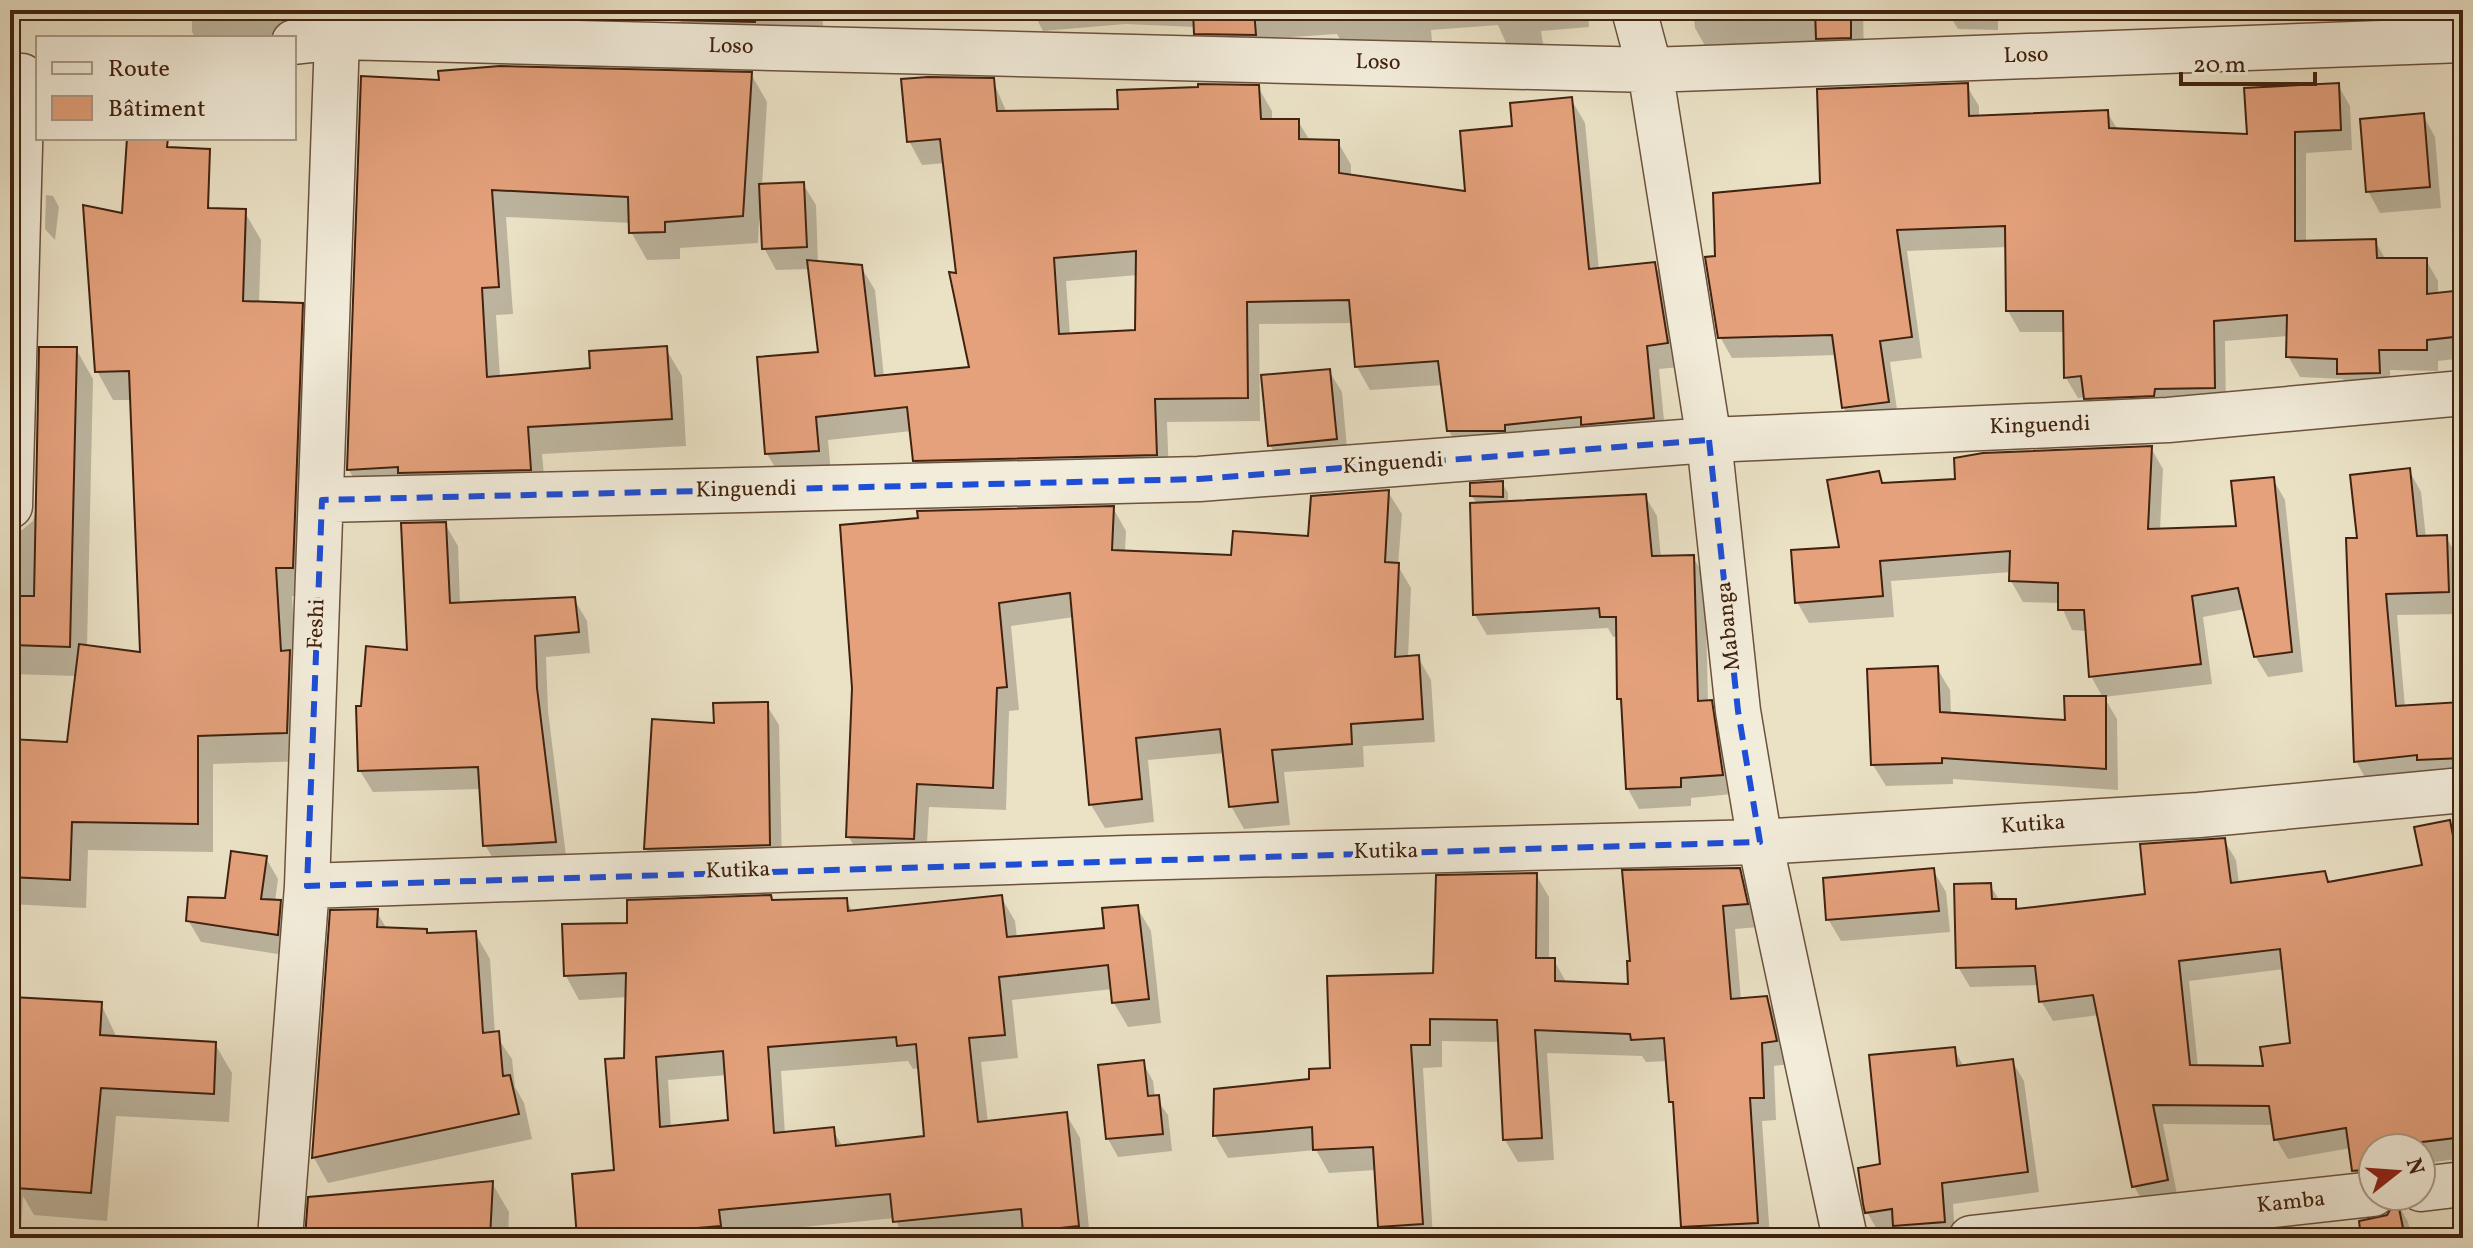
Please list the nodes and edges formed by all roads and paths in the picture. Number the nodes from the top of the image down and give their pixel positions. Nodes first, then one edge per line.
1 (1634, 10) edge
2 (339, 23) edge
3 (2463, 40) edge
4 (296, 41) edge
5 (1650, 70) junction
6 (23, 75) edge
7 (2463, 393) edge
8 (1709, 440) junction
9 (322, 500) junction
10 (10, 506) edge
11 (2463, 790) edge
12 (1760, 842) junction
13 (307, 886) junction
14 (2463, 1184) edge
15 (2437, 1187) edge
16 (2357, 1196) edge
17 (280, 1238) edge
18 (1845, 1238) edge
19 (1971, 1238) edge

1 - 5 street, Mabanga
2 - 4 street, Loso
2 - 5 street, Loso
2 - 9 street, Feshi
3 - 5 street, Loso
5 - 8 street, Mabanga
6 - 10 street
7 - 8 street, Kinguendi
8 - 9 street, Kinguendi
8 - 12 street, Mabanga
9 - 13 street, Feshi
11 - 12 street, Kutika
12 - 13 street, Kutika
12 - 18 street, Mabanga
13 - 17 street, Feshi
14 - 15 street
16 - 19 street, Kamba

